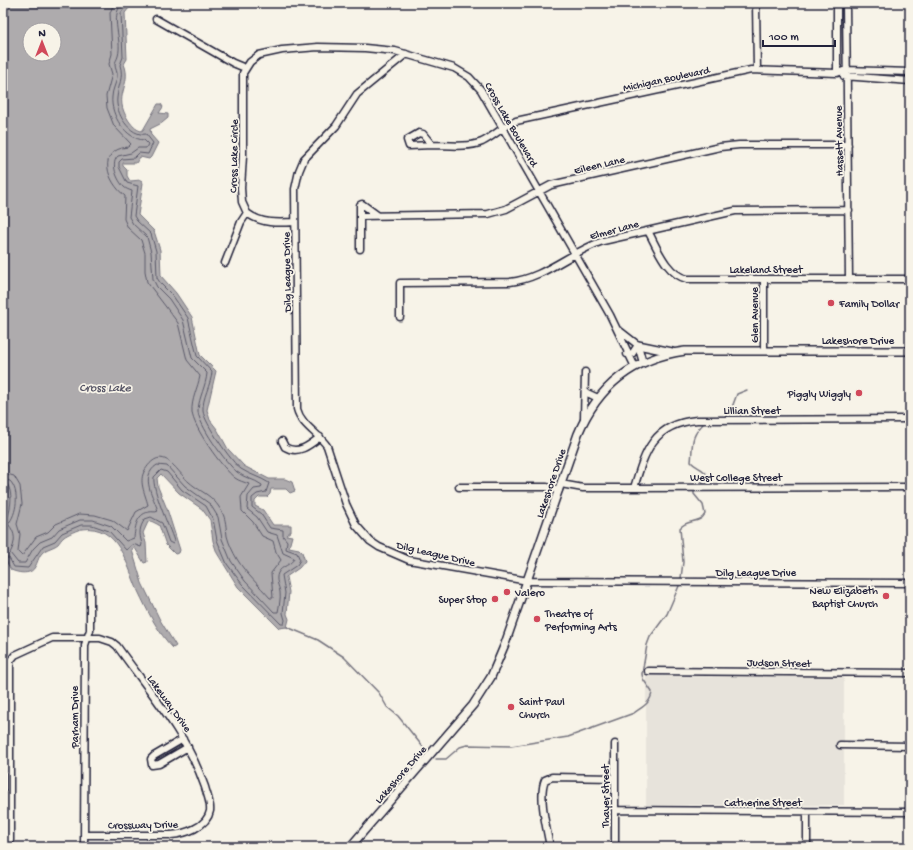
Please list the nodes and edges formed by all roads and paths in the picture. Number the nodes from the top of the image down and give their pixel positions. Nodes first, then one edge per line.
1 (756, 3) edge
2 (837, 3) edge
3 (846, 3) edge
4 (156, 19) dead end
5 (406, 54) junction
6 (245, 68) junction
7 (757, 70) junction
8 (846, 70) junction
9 (910, 72) edge
10 (838, 73) junction
11 (847, 78) junction
12 (910, 81) edge
13 (502, 127) junction
14 (432, 145) dead end
15 (848, 145) junction
16 (539, 191) junction
17 (849, 210) junction
18 (248, 213) junction
19 (377, 215) junction
20 (360, 216) junction
21 (295, 222) junction
22 (648, 230) junction
23 (360, 249) dead end
24 (575, 254) junction
25 (225, 263) dead end
26 (764, 279) junction
27 (849, 279) junction
28 (910, 279) edge
29 (400, 317) dead end
30 (619, 330) junction
31 (636, 343) junction
32 (624, 347) junction
33 (764, 350) junction
34 (910, 351) edge
35 (674, 352) junction
36 (627, 354) junction
37 (643, 363) junction
38 (635, 367) junction
39 (585, 372) dead end
40 (585, 392) junction
41 (598, 398) junction
42 (584, 419) junction
43 (910, 419) edge
44 (320, 437) junction
45 (282, 441) dead end
46 (459, 487) dead end
47 (560, 487) junction
48 (910, 487) edge
49 (634, 488) junction
50 (528, 581) junction
51 (910, 583) edge
52 (90, 587) dead end
53 (87, 638) junction
54 (648, 671) dead end
55 (910, 673) edge
56 (183, 739) junction
57 (615, 744) dead end
58 (840, 745) dead end
59 (910, 746) edge
60 (188, 747) junction
61 (3, 756) edge
62 (10, 756) junction
63 (615, 778) junction
64 (210, 804) joint
65 (615, 810) junction
66 (807, 812) junction
67 (910, 812) edge
68 (6, 833) edge
69 (84, 835) junction
70 (10, 847) edge
71 (84, 847) edge
72 (350, 847) edge
73 (550, 847) edge
74 (615, 847) edge
75 (807, 847) edge

1 - 7 street
2 - 10 street
3 - 8 street, Hassett Avenue
4 - 6 street
5 - 6 street, Cross Lake Boulevard
5 - 13 street, Cross Lake Boulevard
5 - 21 street, Dilg League Drive
6 - 18 street, Cross Lake Circle
7 - 10 street, Michigan Boulevard
7 - 13 street, Michigan Boulevard
8 - 9 street, Michigan Boulevard
8 - 10 street, Michigan Boulevard
8 - 11 street, Hassett Avenue
10 - 11 street, Michigan Boulevard
11 - 12 street, Michigan Boulevard
11 - 15 street, Hassett Avenue
13 - 14 street, Michigan Boulevard
13 - 16 street, Cross Lake Boulevard
15 - 16 street, Eileen Lane
15 - 17 street, Hassett Avenue
16 - 19 street, Eileen Lane
16 - 24 street, Cross Lake Boulevard
17 - 22 street, Elmer Lane
17 - 27 street, Hassett Avenue
18 - 21 street
18 - 25 street
19 - 20 street, Eileen Lane
19 - 20 street
20 - 23 street
21 - 44 street, Dilg League Drive
22 - 24 street, Elmer Lane
22 - 26 street, Lakeland Street
24 - 29 street, Elmer Lane
24 - 30 street, Cross Lake Boulevard
26 - 27 street, Lakeland Street
26 - 33 street, Glen Avenue
27 - 28 street, Lakeland Street
30 - 31 street, Cross Lake Boulevard
30 - 32 street, Cross Lake Boulevard
31 - 32 street
31 - 35 main road
31 - 36 street
31 - 37 street
32 - 36 street, Cross Lake Boulevard
33 - 34 main road, Lakeshore Drive
33 - 35 main road, Lakeshore Drive
35 - 37 main road, Lakeshore Drive
36 - 38 street, Cross Lake Boulevard
37 - 38 main road, Lakeshore Drive
38 - 41 main road, Lakeshore Drive
39 - 40 street
40 - 41 street
40 - 42 street
41 - 42 main road, Lakeshore Drive
42 - 47 main road, Lakeshore Drive
43 - 49 street, Lillian Street
44 - 45 street
44 - 50 street, Dilg League Drive
46 - 47 street, West College Street
47 - 49 street, West College Street
47 - 50 main road, Lakeshore Drive
48 - 49 street, West College Street
50 - 51 street, Dilg League Drive
50 - 72 main road, Lakeshore Drive
52 - 53 street, Parham Drive
53 - 56 street, Lakeway Drive
53 - 62 street, Lakeway Drive
53 - 69 street, Parham Drive
54 - 55 street, Judson Street
56 - 60 street, Lakeway Drive
56 - 60 street
57 - 63 street, Thayer Street
58 - 59 street
60 - 64 street, Lakeway Drive
61 - 62 street
62 - 68 street
63 - 65 street, Thayer Street
63 - 73 street
64 - 69 street, Crossway Drive
65 - 66 street, Catherine Street
65 - 74 street, Thayer Street
66 - 67 street, Catherine Street
66 - 75 street
68 - 70 street
69 - 71 street, Parham Drive

